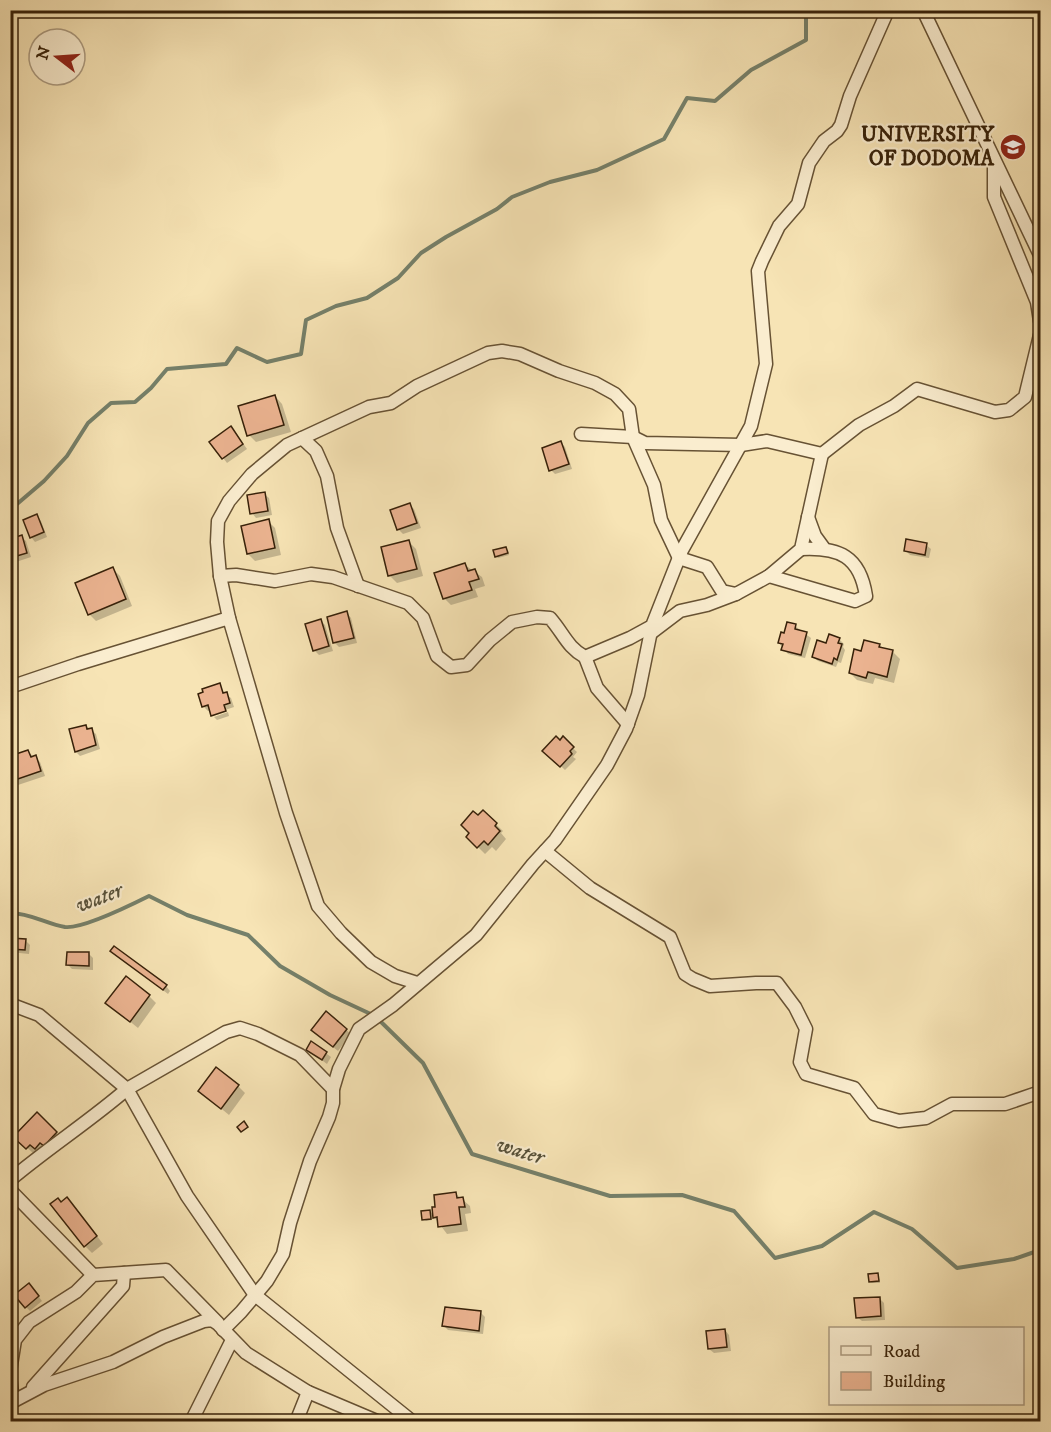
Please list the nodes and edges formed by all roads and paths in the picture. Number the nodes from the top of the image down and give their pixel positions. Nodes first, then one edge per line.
1 (888, 10) edge
2 (924, 10) edge
3 (994, 158) junction
4 (1041, 255) edge
5 (1041, 321) edge
6 (1041, 335) edge
7 (580, 434) dead end
8 (633, 437) junction
9 (302, 438) junction
10 (741, 445) junction
11 (822, 454) junction
12 (808, 517) junction
13 (824, 548) junction
14 (801, 549) junction
15 (679, 558) junction
16 (219, 576) junction
17 (769, 576) junction
18 (358, 586) junction
19 (736, 594) junction
20 (229, 618) junction
21 (651, 630) junction
22 (585, 657) junction
23 (10, 687) edge
24 (628, 724) junction
25 (546, 851) junction
26 (417, 983) junction
27 (10, 1004) edge
28 (127, 1089) junction
29 (333, 1089) junction
30 (1041, 1092) edge
31 (10, 1180) edge
32 (10, 1190) edge
33 (124, 1273) junction
34 (93, 1275) junction
35 (255, 1295) junction
36 (221, 1327) junction
37 (232, 1340) junction
38 (10, 1371) edge
39 (10, 1377) edge
40 (308, 1392) junction
41 (28, 1393) junction
42 (12, 1402) edge
43 (1041, 1421) edge
44 (190, 1422) edge
45 (296, 1422) edge
46 (378, 1422) edge
47 (412, 1422) edge
48 (1019, 1422) edge

1 - 10 street
2 - 3 street
3 - 4 street
3 - 5 street
6 - 11 street
7 - 8 street
8 - 9 street
8 - 10 street
8 - 15 street
9 - 16 street
9 - 18 street
10 - 11 street
10 - 15 street
11 - 12 street
12 - 13 street
12 - 14 street
13 - 14 street
13 - 17 street
14 - 17 street
15 - 19 street
15 - 21 street
16 - 18 street
16 - 20 street
17 - 19 street
18 - 22 street
19 - 21 street
20 - 23 street
20 - 26 street
21 - 22 street
21 - 24 street
22 - 24 street
24 - 25 street
25 - 26 street
25 - 30 street
26 - 29 street
27 - 28 street
28 - 29 street
28 - 31 street
28 - 35 street
29 - 35 street
32 - 34 street
33 - 34 street
33 - 36 street
33 - 41 street
34 - 38 street
35 - 36 street
35 - 47 street
36 - 37 street
36 - 41 street
37 - 40 street
37 - 44 street
39 - 42 street
40 - 45 street
40 - 46 street
41 - 42 street
43 - 48 street

